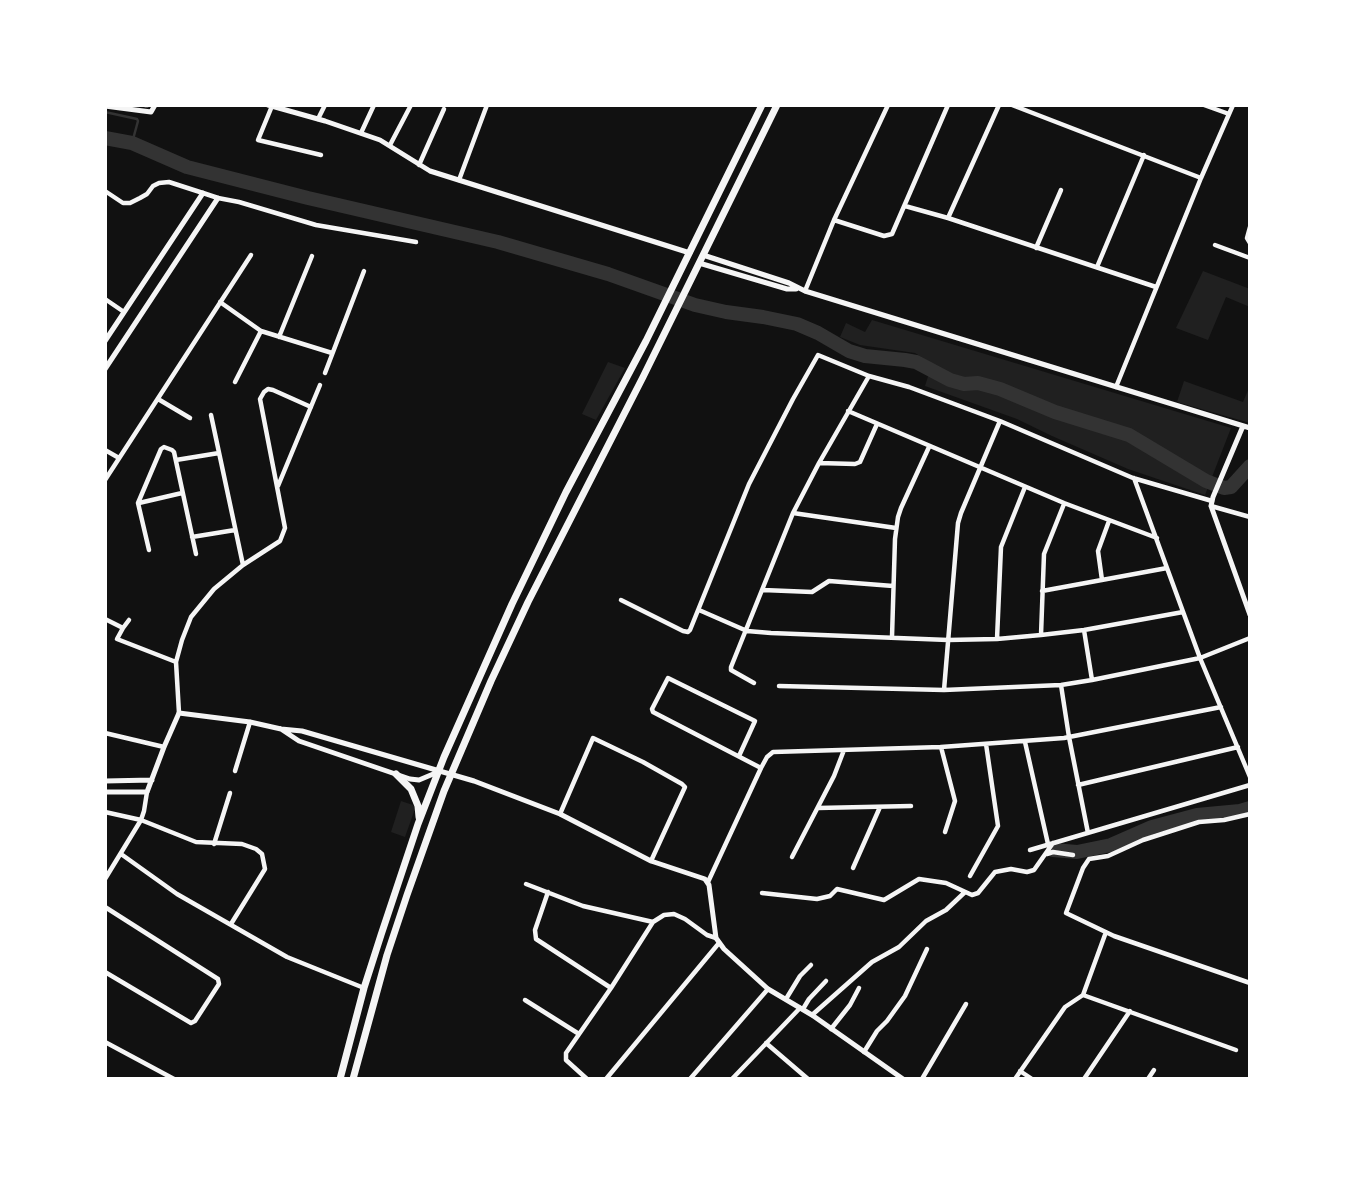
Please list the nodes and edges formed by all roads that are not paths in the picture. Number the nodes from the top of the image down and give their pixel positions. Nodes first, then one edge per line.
1 (155, 105) edge
2 (325, 105) edge
3 (374, 105) edge
4 (411, 105) edge
5 (487, 105) edge
6 (762, 105) edge
7 (777, 105) edge
8 (888, 105) edge
9 (948, 105) edge
10 (999, 105) edge
11 (1012, 105) edge
12 (1204, 105) edge
13 (1233, 105) edge
14 (105, 106) edge
15 (270, 106) edge
16 (281, 107) edge
17 (444, 109) dead end
18 (1229, 114) junction
19 (318, 119) junction
20 (361, 133) junction
21 (390, 145) junction
22 (321, 155) dead end
23 (1144, 155) junction
24 (419, 166) junction
25 (1201, 177) junction
26 (459, 180) junction
27 (1061, 190) dead end
28 (105, 191) edge
29 (203, 193) junction
30 (218, 198) junction
31 (905, 206) junction
32 (948, 218) junction
33 (834, 220) junction
34 (1250, 227) edge
35 (416, 242) dead end
36 (1250, 243) edge
37 (1215, 245) dead end
38 (1036, 248) junction
39 (690, 253) junction
40 (251, 255) dead end
41 (312, 256) dead end
42 (1250, 258) edge
43 (701, 259) junction
44 (1097, 267) junction
45 (364, 271) dead end
46 (1156, 287) junction
47 (802, 290) junction
48 (105, 299) edge
49 (220, 302) junction
50 (124, 312) junction
51 (261, 331) junction
52 (279, 337) junction
53 (105, 341) edge
54 (332, 353) junction
55 (105, 369) edge
56 (325, 373) dead end
57 (869, 376) junction
58 (235, 382) dead end
59 (320, 385) dead end
60 (1116, 387) junction
61 (158, 399) junction
62 (311, 407) junction
63 (848, 411) junction
64 (211, 415) dead end
65 (190, 418) dead end
66 (1000, 421) junction
67 (877, 424) junction
68 (1243, 426) junction
69 (1250, 428) edge
70 (929, 447) junction
71 (105, 450) edge
72 (219, 453) junction
73 (119, 458) junction
74 (176, 460) junction
75 (819, 463) junction
76 (288, 464) junction
77 (273, 466) junction
78 (980, 469) junction
79 (1133, 478) junction
80 (105, 480) edge
81 (278, 487) junction
82 (1025, 487) junction
83 (182, 493) junction
84 (1212, 501) junction
85 (138, 503) junction
86 (1064, 503) junction
87 (793, 513) junction
88 (1250, 517) edge
89 (1109, 520) junction
90 (896, 528) junction
91 (235, 530) junction
92 (192, 537) junction
93 (1157, 538) junction
94 (149, 550) dead end
95 (196, 554) dead end
96 (243, 565) junction
97 (1167, 568) junction
98 (1102, 580) junction
99 (893, 586) junction
100 (763, 590) junction
101 (1042, 590) junction
102 (621, 600) dead end
103 (699, 610) junction
104 (1183, 611) junction
105 (1250, 615) edge
106 (105, 619) edge
107 (129, 620) dead end
108 (123, 628) junction
109 (1084, 630) junction
110 (747, 631) junction
111 (1041, 635) junction
112 (892, 638) junction
113 (1250, 638) edge
114 (997, 639) junction
115 (948, 640) junction
116 (1200, 658) junction
117 (176, 663) junction
118 (1092, 680) junction
119 (754, 682) dead end
120 (1060, 685) junction
121 (779, 686) dead end
122 (944, 690) junction
123 (1221, 707) junction
124 (179, 713) junction
125 (250, 722) junction
126 (281, 729) junction
127 (105, 733) edge
128 (1069, 737) junction
129 (1025, 742) junction
130 (986, 744) junction
131 (164, 747) junction
132 (941, 747) junction
133 (1238, 747) junction
134 (844, 750) junction
135 (739, 756) junction
136 (761, 768) junction
137 (235, 771) dead end
138 (438, 772) junction
139 (396, 774) junction
140 (451, 775) junction
141 (1250, 777) edge
142 (152, 779) junction
143 (105, 781) edge
144 (1078, 785) junction
145 (1250, 785) edge
146 (105, 792) edge
147 (147, 792) junction
148 (230, 793) dead end
149 (911, 806) dead end
150 (880, 807) junction
151 (818, 808) junction
152 (105, 812) edge
153 (560, 814) junction
154 (1250, 814) edge
155 (141, 820) junction
156 (418, 824) junction
157 (944, 832) dead end
158 (1088, 833) junction
159 (214, 844) junction
160 (1050, 848) junction
161 (1030, 850) dead end
162 (121, 855) junction
163 (1073, 855) dead end
164 (792, 857) dead end
165 (651, 861) junction
166 (853, 867) dead end
167 (970, 876) dead end
168 (105, 879) edge
169 (708, 881) junction
170 (527, 884) dead end
171 (548, 892) junction
172 (762, 893) dead end
173 (964, 893) junction
174 (105, 907) edge
175 (653, 922) junction
176 (231, 924) junction
177 (1106, 932) junction
178 (718, 941) junction
179 (928, 949) dead end
180 (811, 965) dead end
181 (105, 972) edge
182 (827, 981) dead end
183 (1250, 982) edge
184 (365, 988) junction
185 (611, 988) junction
186 (859, 988) dead end
187 (768, 989) junction
188 (1083, 995) junction
189 (786, 999) junction
190 (525, 1000) dead end
191 (966, 1004) dead end
192 (801, 1008) junction
193 (1130, 1011) junction
194 (812, 1015) junction
195 (831, 1029) junction
196 (579, 1034) junction
197 (105, 1042) edge
198 (766, 1043) junction
199 (1236, 1050) dead end
200 (864, 1053) junction
201 (1154, 1070) dead end
202 (1020, 1071) junction
203 (174, 1079) edge
204 (340, 1079) edge
205 (353, 1079) edge
206 (587, 1079) edge
207 (606, 1079) edge
208 (690, 1079) edge
209 (732, 1079) edge
210 (808, 1079) edge
211 (903, 1079) edge
212 (922, 1079) edge
213 (1015, 1079) edge
214 (1032, 1079) edge
215 (1084, 1079) edge
216 (1148, 1079) edge

1 - 14 street
2 - 19 street
3 - 20 street
4 - 21 street
5 - 26 street
6 - 39 highway
7 - 43 highway
8 - 33 street
9 - 31 street
10 - 32 street
11 - 23 street
12 - 18 street
13 - 18 street
15 - 16 street
15 - 22 street
16 - 19 street
17 - 24 street
18 - 25 street
19 - 20 street
20 - 21 street
21 - 24 street
23 - 25 street
23 - 44 street
24 - 26 street
25 - 46 street
26 - 39 street
27 - 38 street
28 - 29 street
29 - 30 street
29 - 50 street
30 - 35 street
30 - 55 street
31 - 32 street
31 - 33 street
32 - 38 street
33 - 47 street
34 - 36 street
37 - 42 street
38 - 44 street
39 - 138 highway
40 - 49 street
41 - 52 street
43 - 47 street
43 - 140 highway
44 - 46 street
45 - 54 street
46 - 60 street
47 - 60 street
48 - 50 street
49 - 51 street
49 - 61 street
50 - 53 street
51 - 52 street
51 - 58 street
52 - 54 street
54 - 56 street
57 - 63 street
57 - 66 street
57 - 103 street
59 - 62 street
60 - 68 street
61 - 65 street
61 - 73 street
62 - 76 street
62 - 77 street
63 - 67 street
63 - 75 street
64 - 72 street
66 - 78 street
66 - 79 street
67 - 70 street
67 - 75 street
68 - 69 street
68 - 84 street
70 - 78 street
70 - 90 street
71 - 73 street
72 - 74 street
72 - 91 street
73 - 80 street
74 - 83 street
74 - 85 street
75 - 87 street
76 - 77 street
76 - 81 street
77 - 81 street
78 - 82 street
78 - 115 street
79 - 84 street
79 - 93 street
81 - 96 street
82 - 86 street
82 - 114 street
83 - 85 street
83 - 92 street
84 - 88 street
84 - 105 street
85 - 94 street
86 - 89 street
86 - 101 street
87 - 90 street
87 - 100 street
89 - 93 street
89 - 98 street
90 - 99 street
91 - 92 street
91 - 96 street
92 - 95 street
93 - 97 street
96 - 117 street
97 - 98 street
97 - 104 street
98 - 101 street
99 - 100 street
99 - 112 street
100 - 110 street
101 - 111 street
102 - 103 street
103 - 110 street
104 - 109 street
104 - 116 street
106 - 108 street
107 - 108 street
108 - 117 street
109 - 111 street
109 - 118 street
110 - 112 street
110 - 119 street
111 - 114 street
112 - 115 street
113 - 116 street
114 - 115 street
115 - 122 street
116 - 118 street
116 - 123 street
117 - 124 street
118 - 120 street
120 - 122 street
120 - 128 street
121 - 122 street
123 - 128 street
123 - 133 street
124 - 125 street
124 - 131 street
125 - 126 street
125 - 137 street
126 - 138 street
126 - 139 street
127 - 131 street
128 - 129 street
128 - 144 street
129 - 130 street
129 - 160 street
130 - 132 street
130 - 167 street
131 - 142 street
132 - 134 street
132 - 157 street
133 - 141 street
133 - 144 street
134 - 136 street
134 - 151 street
135 - 135 street
135 - 136 street
136 - 169 street
138 - 139 street
138 - 140 street
138 - 156 highway
139 - 156 highway
140 - 153 street
140 - 205 highway
142 - 143 street
142 - 147 street
144 - 158 street
145 - 158 street
146 - 147 street
147 - 155 street
148 - 159 street
149 - 150 street
150 - 151 street
150 - 166 street
151 - 164 street
152 - 155 street
153 - 165 street
153 - 165 street
154 - 177 street
155 - 159 street
155 - 162 street
156 - 184 highway
158 - 160 street
159 - 176 street
160 - 161 street
160 - 163 street
160 - 173 street
162 - 168 street
162 - 176 street
165 - 169 street
169 - 178 street
170 - 171 street
171 - 175 street
171 - 185 street
172 - 173 street
173 - 194 street
174 - 181 street
175 - 178 street
175 - 185 street
176 - 184 street
177 - 183 street
177 - 188 street
178 - 187 street
178 - 207 street
179 - 200 street
180 - 189 street
182 - 192 street
184 - 204 highway
185 - 196 street
186 - 195 street
187 - 189 street
187 - 208 street
188 - 193 street
188 - 202 street
189 - 192 street
190 - 196 street
191 - 212 street
192 - 194 street
192 - 198 street
193 - 199 street
193 - 215 street
194 - 195 street
195 - 200 street
196 - 206 street
197 - 203 street
198 - 209 street
198 - 210 street
200 - 211 street
201 - 216 street
202 - 213 street
202 - 214 street

